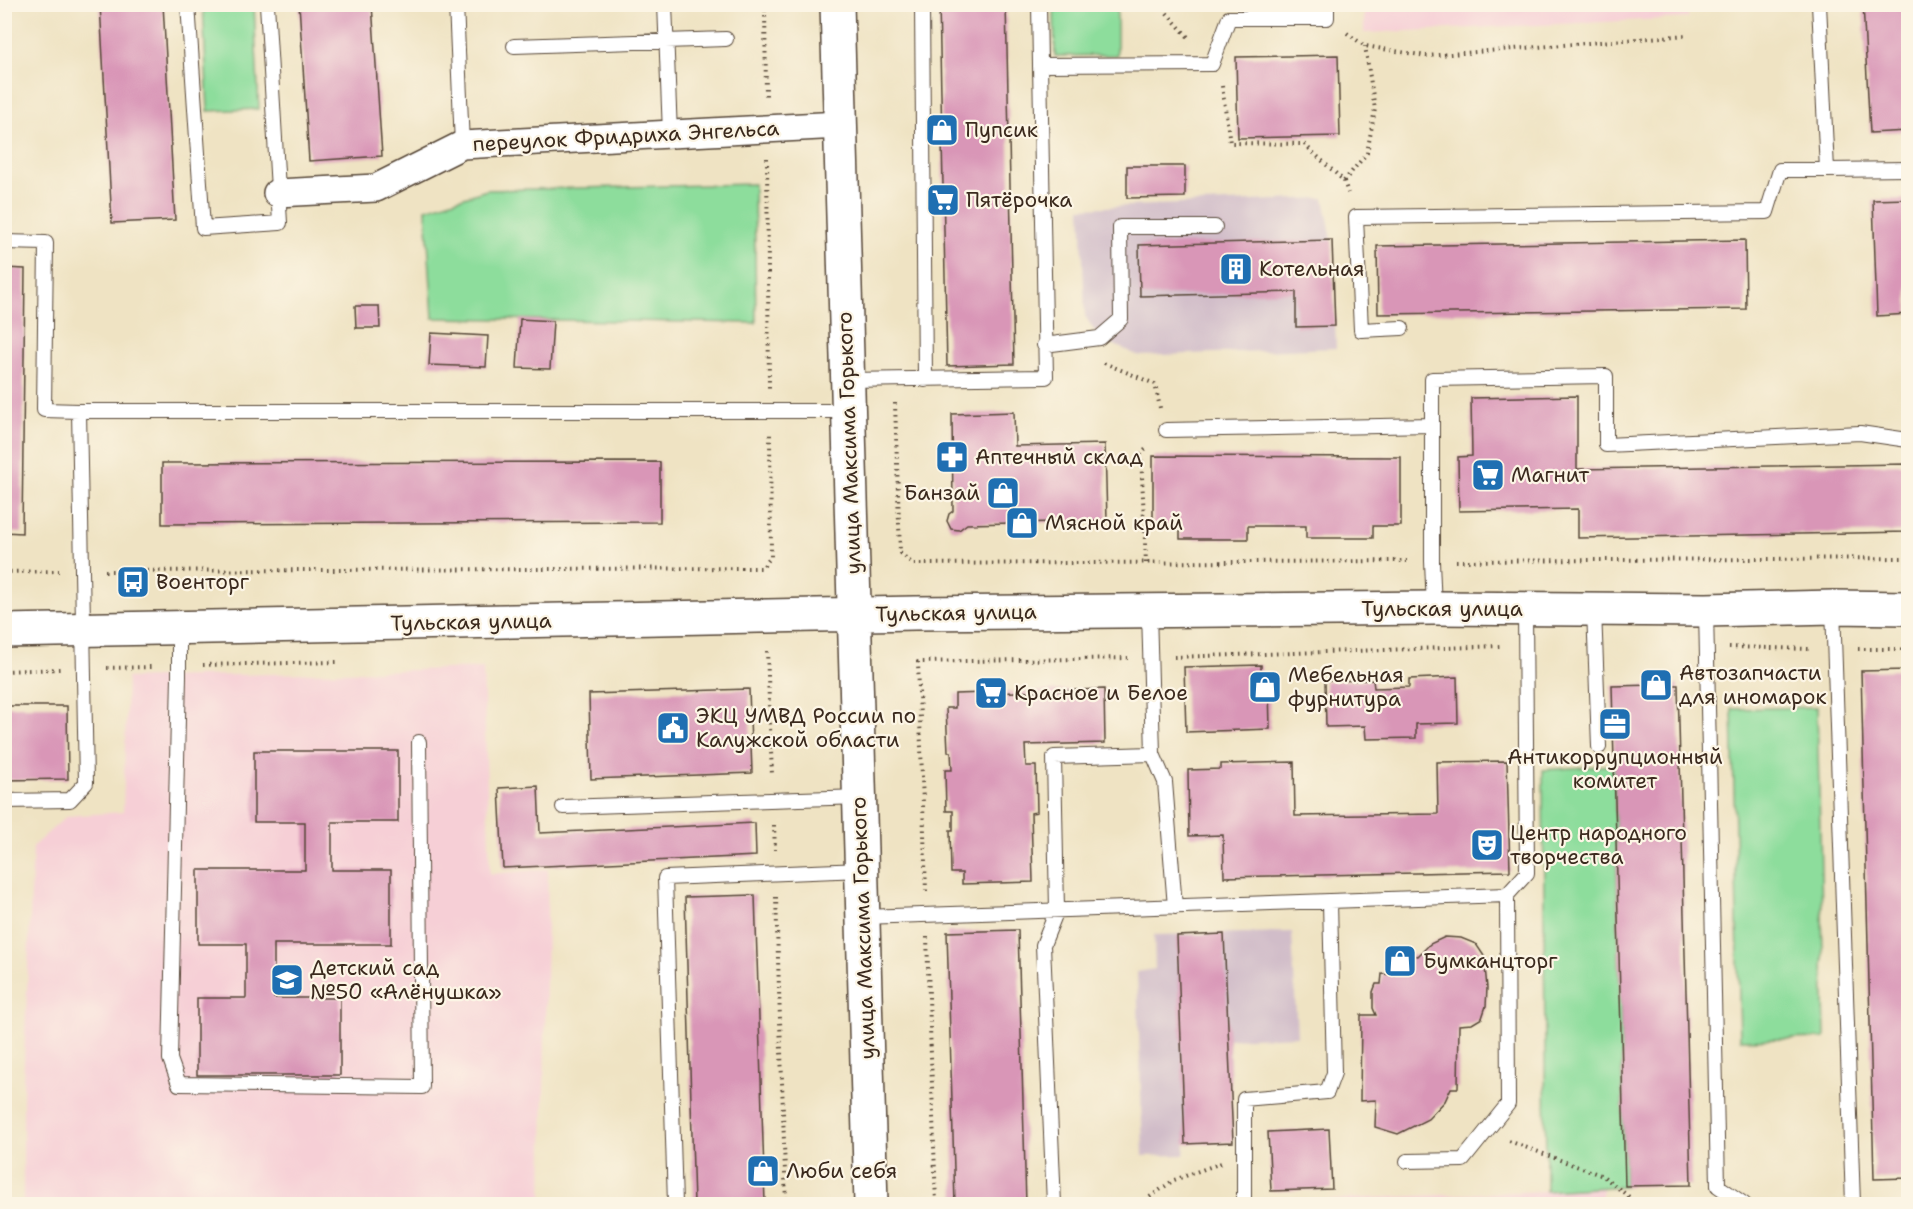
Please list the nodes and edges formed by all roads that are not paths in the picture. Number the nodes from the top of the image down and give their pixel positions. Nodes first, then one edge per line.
1 (188, 4) edge
2 (267, 4) edge
3 (456, 4) edge
4 (665, 4) edge
5 (837, 4) edge
6 (922, 4) edge
7 (1039, 4) edge
8 (1819, 4) edge
9 (1327, 11) edge
10 (726, 39) dead end
11 (667, 41) junction
12 (514, 46) dead end
13 (1040, 65) junction
14 (840, 125) junction
15 (670, 134) junction
16 (462, 145) junction
17 (1908, 169) edge
18 (1827, 170) junction
19 (278, 193) junction
20 (1215, 226) dead end
21 (4, 242) edge
22 (1402, 328) dead end
23 (1044, 345) junction
24 (925, 380) junction
25 (848, 395) junction
26 (79, 411) junction
27 (1432, 425) junction
28 (1166, 430) road end
29 (1908, 440) edge
30 (1833, 607) junction
31 (1434, 608) junction
32 (1908, 608) edge
33 (1525, 609) junction
34 (1594, 609) junction
35 (1149, 610) junction
36 (1706, 610) junction
37 (854, 615) junction
38 (179, 628) junction
39 (84, 630) junction
40 (4, 631) edge
41 (419, 742) dead end
42 (1599, 747) dead end
43 (1153, 754) junction
44 (860, 797) junction
45 (4, 801) edge
46 (563, 807) dead end
47 (862, 870) junction
48 (1507, 895) junction
49 (1330, 902) junction
50 (1175, 907) junction
51 (1057, 910) junction
52 (863, 917) junction
53 (1407, 1161) dead end
54 (675, 1204) edge
55 (872, 1204) edge
56 (1054, 1204) edge
57 (1244, 1204) edge
58 (1744, 1204) edge
59 (1853, 1204) edge

1 - 19 lane
2 - 19 lane
3 - 16 lane
4 - 11 lane
5 - 14 main road, улица Максима Горького
6 - 24 lane
7 - 13 lane
8 - 18 lane
9 - 13 lane
10 - 11 lane
11 - 12 lane
11 - 15 lane
13 - 23 lane
14 - 15 street, переулок Фридриха Энгельса
14 - 25 main road, улица Максима Горького
15 - 16 street, переулок Фридриха Энгельса
16 - 19 street, переулок Фридриха Энгельса
17 - 18 lane
18 - 22 lane
20 - 23 lane
21 - 26 lane
23 - 24 lane
24 - 25 lane
25 - 26 lane
25 - 37 main road, улица Максима Горького
26 - 39 lane
27 - 28 lane
27 - 29 lane
27 - 31 lane
30 - 32 main road, Тульская улица
30 - 36 main road, Тульская улица
30 - 59 lane
31 - 33 main road, Тульская улица
31 - 35 main road, Тульская улица
33 - 34 main road, Тульская улица
33 - 48 lane
34 - 36 main road, Тульская улица
34 - 42 lane
35 - 37 main road, Тульская улица
35 - 43 lane
36 - 58 lane
37 - 38 main road, Тульская улица
37 - 44 main road, улица Максима Горького
38 - 39 main road, Тульская улица
38 - 41 lane
39 - 40 main road, Тульская улица
39 - 45 lane
43 - 50 lane
43 - 51 lane
44 - 46 lane
44 - 47 main road, улица Максима Горького
47 - 52 main road, улица Максима Горького
47 - 54 lane
48 - 49 lane
48 - 53 lane
49 - 50 lane
49 - 57 lane
50 - 51 lane
51 - 52 lane
51 - 56 lane
52 - 55 main road, улица Максима Горького

